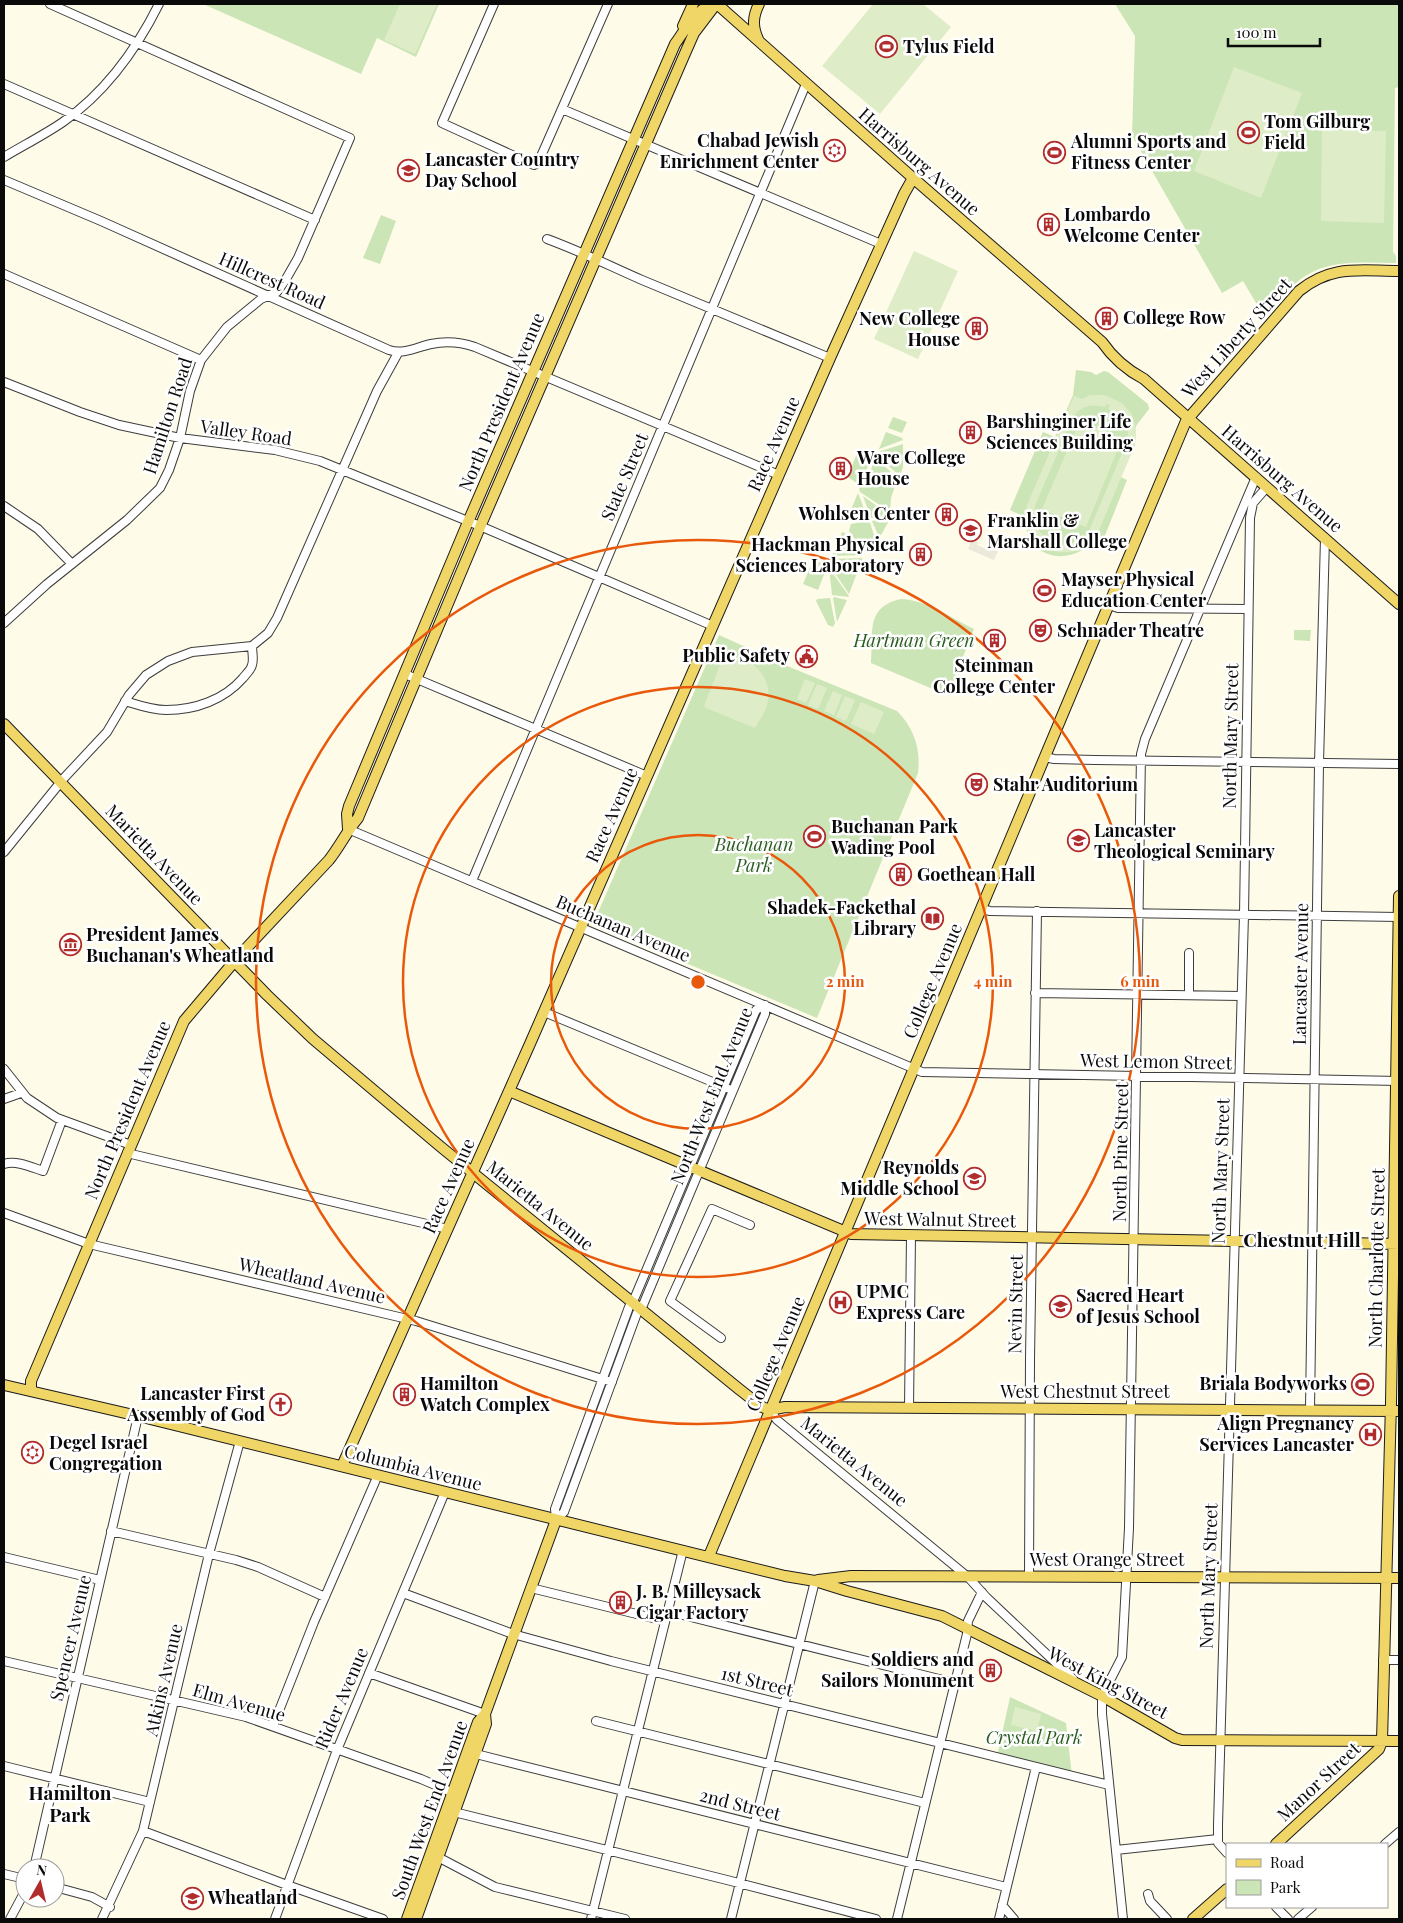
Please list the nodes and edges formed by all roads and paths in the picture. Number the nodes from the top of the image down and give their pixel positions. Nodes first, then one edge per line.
1 (50, 4) edge
2 (159, 4) edge
3 (494, 4) edge
4 (608, 4) edge
5 (693, 4) edge
6 (716, 4) edge
7 (759, 4) edge
8 (759, 42) junction
9 (138, 43) junction
10 (675, 44) junction
11 (4, 84) edge
12 (806, 84) junction
13 (562, 109) junction
14 (73, 114) junction
15 (634, 139) junction
16 (645, 144) junction
17 (4, 157) edge
18 (912, 178) junction
19 (4, 180) edge
20 (760, 192) junction
21 (315, 220) junction
22 (547, 239) dead end
23 (881, 244) junction
24 (584, 253) junction
25 (595, 259) junction
26 (1399, 271) edge
27 (4, 274) edge
28 (268, 296) junction
29 (712, 308) junction
30 (398, 353) junction
31 (830, 358) junction
32 (201, 360) junction
33 (533, 371) junction
34 (545, 376) junction
35 (4, 382) edge
36 (1188, 418) junction
37 (663, 425) junction
38 (180, 438) junction
39 (342, 470) junction
40 (779, 475) junction
41 (1256, 477) junction
42 (1267, 487) junction
43 (4, 506) edge
44 (468, 522) junction
45 (480, 526) junction
46 (1325, 538) junction
47 (72, 564) junction
48 (599, 577) junction
49 (1399, 604) edge
50 (1109, 606) junction
51 (1200, 608) junction
52 (1248, 609) junction
53 (4, 623) edge
54 (713, 626) junction
55 (252, 646) junction
56 (405, 674) junction
57 (416, 679) junction
58 (125, 701) junction
59 (4, 724) edge
60 (535, 729) junction
61 (1045, 757) junction
62 (1141, 761) junction
63 (1246, 762) junction
64 (1319, 763) junction
65 (1399, 764) edge
66 (647, 776) junction
67 (61, 782) junction
68 (348, 829) junction
69 (4, 852) edge
70 (472, 881) junction
71 (1399, 896) edge
72 (981, 909) junction
73 (1037, 911) junction
74 (1139, 913) junction
75 (1244, 914) junction
76 (1318, 916) junction
77 (1399, 917) edge
78 (581, 927) junction
79 (1190, 952) dead end
80 (234, 962) junction
81 (1036, 993) junction
82 (1138, 995) junction
83 (1189, 995) junction
84 (1241, 996) junction
85 (764, 1005) junction
86 (544, 1012) junction
87 (914, 1068) junction
88 (4, 1069) edge
89 (1034, 1074) junction
90 (1137, 1076) junction
91 (1239, 1078) junction
92 (1315, 1079) junction
93 (1398, 1081) edge
94 (724, 1087) junction
95 (733, 1090) junction
96 (509, 1091) junction
97 (21, 1092) junction
98 (4, 1099) edge
99 (62, 1120) junction
100 (129, 1149) junction
101 (4, 1164) edge
102 (695, 1168) junction
103 (473, 1172) junction
104 (4, 1213) edge
105 (750, 1225) dead end
106 (448, 1229) junction
107 (845, 1232) junction
108 (912, 1236) junction
109 (1032, 1238) junction
110 (1135, 1239) junction
111 (1234, 1241) junction
112 (1312, 1242) junction
113 (1396, 1243) edge
114 (89, 1244) junction
115 (637, 1305) junction
116 (408, 1319) junction
117 (721, 1338) dead end
118 (603, 1379) junction
119 (612, 1382) junction
120 (4, 1385) edge
121 (31, 1391) junction
122 (909, 1408) junction
123 (1030, 1408) junction
124 (1131, 1409) junction
125 (1229, 1409) junction
126 (770, 1410) junction
127 (1310, 1410) junction
128 (1395, 1410) edge
129 (138, 1416) junction
130 (240, 1441) junction
131 (342, 1466) junction
132 (378, 1475) junction
133 (445, 1492) junction
134 (556, 1520) junction
135 (112, 1531) junction
136 (683, 1550) junction
137 (209, 1554) junction
138 (709, 1556) junction
139 (4, 1557) edge
140 (1224, 1576) junction
141 (968, 1577) junction
142 (1029, 1577) junction
143 (1126, 1577) junction
144 (1386, 1578) junction
145 (1399, 1578) edge
146 (100, 1580) junction
147 (815, 1581) junction
148 (531, 1588) junction
149 (982, 1592) junction
150 (403, 1593) junction
151 (325, 1597) junction
152 (667, 1611) junction
153 (665, 1622) junction
154 (967, 1627) junction
155 (513, 1634) junction
156 (800, 1645) junction
157 (1383, 1660) junction
158 (1399, 1660) edge
159 (4, 1661) edge
160 (652, 1672) junction
161 (369, 1673) junction
162 (77, 1678) junction
163 (955, 1683) junction
164 (1081, 1685) junction
165 (1102, 1696) junction
166 (174, 1700) junction
167 (785, 1704) junction
168 (485, 1714) junction
169 (596, 1721) dead end
170 (273, 1726) junction
171 (637, 1732) junction
172 (1220, 1741) junction
173 (1382, 1741) junction
174 (1399, 1741) edge
175 (940, 1743) junction
176 (337, 1750) junction
177 (471, 1753) junction
178 (770, 1765) junction
179 (4, 1766) edge
180 (1036, 1767) junction
181 (54, 1778) junction
182 (1109, 1785) junction
183 (623, 1791) junction
184 (456, 1794) junction
185 (150, 1802) junction
186 (926, 1803) junction
187 (454, 1812) junction
188 (755, 1824) junction
189 (143, 1831) junction
190 (1399, 1832) edge
191 (1218, 1839) junction
192 (1277, 1843) edge
193 (1386, 1843) edge
194 (608, 1850) junction
195 (1116, 1850) junction
196 (1226, 1852) edge
197 (434, 1856) junction
198 (36, 1858) edge
199 (911, 1863) junction
200 (740, 1883) junction
201 (287, 1885) junction
202 (1006, 1887) junction
203 (65, 1889) edge
204 (1226, 1890) edge
205 (1148, 1894) dead end
206 (1002, 1905) junction
207 (110, 1907) junction
208 (1277, 1908) edge
209 (1311, 1908) edge
210 (592, 1915) edge
211 (102, 1919) edge
212 (275, 1919) edge
213 (383, 1919) edge
214 (407, 1919) edge
215 (416, 1919) edge
216 (625, 1919) edge
217 (731, 1919) edge
218 (876, 1919) edge
219 (897, 1919) edge
220 (998, 1919) edge
221 (1014, 1919) edge
222 (1123, 1919) edge
223 (1166, 1919) edge
224 (1193, 1919) edge
225 (1288, 1919) edge
226 (1298, 1919) edge

1 - 9 street
2 - 9 street
3 - 13 street
4 - 13 street
5 - 10 main road
6 - 8 main road, Harrisburg Avenue
6 - 10 main road, North President Avenue
6 - 16 main road, North President Avenue
7 - 8 main road
8 - 12 main road, Harrisburg Avenue
9 - 14 street
9 - 21 street, Hamilton Road
10 - 15 main road, North President Avenue
11 - 14 street
12 - 18 main road, Harrisburg Avenue
12 - 20 street, State Street
13 - 15 street
14 - 17 street
14 - 21 street
15 - 16 street
15 - 24 main road, North President Avenue
16 - 20 street
16 - 25 main road, North President Avenue
18 - 23 main road, Race Avenue
18 - 36 main road, Harrisburg Avenue
19 - 28 street, Hillcrest Road
20 - 23 street
20 - 29 street, State Street
21 - 28 street, Hamilton Road
22 - 24 street
23 - 31 main road, Race Avenue
24 - 25 street
24 - 33 main road, North President Avenue
25 - 29 street
25 - 34 main road, North President Avenue
26 - 36 main road, West Liberty Street
27 - 32 street
28 - 30 street, Hillcrest Road
28 - 32 street, Hamilton Road
29 - 31 street
29 - 37 street, State Street
30 - 33 street
30 - 39 street
31 - 40 main road, Race Avenue
32 - 38 street, Hamilton Road
33 - 34 street
33 - 44 main road, North President Avenue
34 - 37 street
34 - 45 main road, North President Avenue
35 - 38 street, Valley Road
36 - 41 main road, Harrisburg Avenue
36 - 50 main road, College Avenue
37 - 40 street
37 - 48 street, State Street
38 - 39 street, Valley Road
38 - 47 street, Hamilton Road
39 - 44 street, Valley Road
39 - 55 street
40 - 54 main road, Race Avenue
41 - 42 main road, Harrisburg Avenue
41 - 51 street, North Pine Street
42 - 46 main road, Harrisburg Avenue
42 - 52 street, North Mary Street
43 - 47 street
44 - 45 street, Valley Road
44 - 56 main road, North President Avenue
45 - 48 street, Valley Road
45 - 57 main road, North President Avenue
46 - 49 main road, Harrisburg Avenue
46 - 64 street, Lancaster Avenue
47 - 53 street, Hamilton Road
48 - 54 street, Valley Road
48 - 60 street, State Street
50 - 51 street
50 - 61 main road, College Avenue
51 - 52 street
51 - 62 street, North Pine Street
52 - 63 street, North Mary Street
54 - 66 main road, Race Avenue
55 - 58 street
55 - 58 street
56 - 57 street
56 - 68 main road, North President Avenue
57 - 60 street
57 - 68 main road, North President Avenue
58 - 67 street
59 - 67 main road, Marietta Avenue
60 - 66 street
60 - 70 street, State Street
61 - 62 street
61 - 72 main road, College Avenue
62 - 63 street
62 - 74 street, North Pine Street
63 - 64 street
63 - 75 street, North Mary Street
64 - 65 street
64 - 76 street, Lancaster Avenue
66 - 78 main road, Race Avenue
67 - 69 street
67 - 80 main road, Marietta Avenue
68 - 70 street, Buchanan Avenue
68 - 80 main road, North President Avenue
70 - 78 street, Buchanan Avenue
71 - 77 main road, North Charlotte Street
72 - 73 street
72 - 87 main road, College Avenue
73 - 74 street
73 - 81 street, Nevin Street
74 - 75 street
74 - 82 street, North Pine Street
75 - 76 street
75 - 84 street, North Mary Street
76 - 77 street
76 - 92 street, Lancaster Avenue
77 - 93 main road, North Charlotte Street
78 - 85 street, Buchanan Avenue
78 - 86 main road, Race Avenue
79 - 83 street
80 - 100 main road, North President Avenue
80 - 103 main road, Marietta Avenue
81 - 82 street
81 - 89 street, Nevin Street
82 - 83 street
82 - 90 street, North Pine Street
83 - 84 street
84 - 91 street, North Mary Street
85 - 87 street, Buchanan Avenue
85 - 94 street, North West End Avenue
85 - 95 street, North West End Avenue
86 - 94 street
86 - 96 main road, Race Avenue
87 - 89 street, West Lemon Street
87 - 107 main road, College Avenue
88 - 97 street
89 - 90 street, West Lemon Street
89 - 109 street, Nevin Street
90 - 91 street, West Lemon Street
90 - 110 street, North Pine Street
91 - 92 street, West Lemon Street
91 - 111 street, North Mary Street
92 - 93 street, West Lemon Street
92 - 112 street, Lancaster Avenue
93 - 113 main road, North Charlotte Street
94 - 95 street
94 - 102 street, North West End Avenue
95 - 102 street, North West End Avenue
96 - 102 main road, West Walnut Street
96 - 103 main road, Race Avenue
97 - 98 street
97 - 99 street
99 - 100 street
99 - 101 street
100 - 106 street
100 - 114 main road, North President Avenue
102 - 107 main road, West Walnut Street
102 - 115 street, North West End Avenue
103 - 106 main road, Race Avenue
103 - 115 main road, Marietta Avenue
104 - 114 street, Wheatland Avenue
105 - 117 street
106 - 116 main road, Race Avenue
107 - 108 main road, West Walnut Street
107 - 126 main road, College Avenue
108 - 109 main road, West Walnut Street
108 - 122 street
109 - 110 main road, West Walnut Street
109 - 123 street, Nevin Street
110 - 111 main road, West Walnut Street
110 - 124 street, North Pine Street
111 - 112 main road, West Walnut Street
111 - 125 street, North Mary Street
112 - 113 main road, West Walnut Street
112 - 127 street, Lancaster Avenue
113 - 128 main road, North Charlotte Street
114 - 116 street, Wheatland Avenue
114 - 121 main road, North President Avenue
115 - 118 street, North West End Avenue
115 - 119 street, North West End Avenue
115 - 126 main road, Marietta Avenue
116 - 118 street, Wheatland Avenue
116 - 131 main road, Race Avenue
118 - 119 street, Wheatland Avenue
118 - 134 street, North West End Avenue
119 - 134 street, North West End Avenue
120 - 121 main road, Columbia Avenue
121 - 129 main road, Columbia Avenue
122 - 123 main road, West Chestnut Street
122 - 126 main road, West Chestnut Street
123 - 124 main road, West Chestnut Street
123 - 142 street, Nevin Street
124 - 125 main road, West Chestnut Street
124 - 143 street, North Pine Street
125 - 127 main road, West Chestnut Street
125 - 140 street, North Mary Street
126 - 138 main road, College Avenue
126 - 141 street, Marietta Avenue
127 - 128 main road, West Chestnut Street
128 - 144 main road, North Charlotte Street
129 - 130 main road, Columbia Avenue
129 - 135 street, Spencer Avenue
130 - 131 main road, Columbia Avenue
130 - 137 street, Atkins Avenue
131 - 132 main road, Columbia Avenue
132 - 133 main road, Columbia Avenue
132 - 151 street
133 - 134 main road, Columbia Avenue
133 - 150 street, Rider Avenue
134 - 136 main road, Columbia Avenue
134 - 148 main road, South West End Avenue
135 - 137 street
135 - 146 street, Spencer Avenue
136 - 138 main road, Columbia Avenue
136 - 152 street
137 - 151 street
137 - 166 street, Atkins Avenue
138 - 147 main road, Columbia Avenue
139 - 146 street
140 - 143 main road, West Orange Street
140 - 144 main road, West Orange Street
140 - 172 street, North Mary Street
141 - 142 main road, West Orange Street
141 - 147 main road, West Orange Street
141 - 149 street, Marietta Avenue
142 - 143 main road, West Orange Street
143 - 165 street, North Pine Street
144 - 145 main road, West Orange Street
144 - 157 main road, North Charlotte Street
146 - 162 street, Spencer Avenue
147 - 154 main road, West King Street
147 - 156 street
148 - 153 street
148 - 155 main road, South West End Avenue
149 - 154 street
149 - 164 street, Marietta Avenue
150 - 155 street, 1st Street
150 - 161 street, Rider Avenue
151 - 170 street
152 - 153 street
152 - 156 street
153 - 160 street
154 - 163 street
154 - 164 main road, West King Street
155 - 160 street, 1st Street
155 - 168 main road, South West End Avenue
156 - 163 street
156 - 167 street
157 - 158 street
157 - 173 main road, North Charlotte Street
159 - 162 street, Elm Avenue
160 - 167 street, 1st Street
160 - 171 street
161 - 168 street
161 - 176 street, Rider Avenue
162 - 166 street, Elm Avenue
162 - 181 street, Spencer Avenue
163 - 175 street
164 - 165 main road, West King Street
165 - 172 main road, West King Street
165 - 182 street
166 - 170 street, Elm Avenue
166 - 185 street, Atkins Avenue
167 - 175 street, 1st Street
167 - 178 street
168 - 177 main road, South West End Avenue
169 - 171 street
170 - 176 street, Elm Avenue
171 - 178 street
171 - 183 street
172 - 173 main road, West King Street
172 - 191 street, North Mary Street
173 - 174 main road, West King Street
173 - 192 main road, Manor Street
175 - 180 street, 1st Street
175 - 186 street
176 - 184 street, Elm Avenue
176 - 201 street, Rider Avenue
177 - 183 street, 2nd Street
177 - 184 main road, South West End Avenue
178 - 186 street
178 - 188 street
179 - 181 street
180 - 182 street, 1st Street
180 - 202 street
181 - 185 street
181 - 198 street, Spencer Avenue
182 - 195 street
183 - 188 street, 2nd Street
183 - 194 street
184 - 187 main road, South West End Avenue
184 - 197 main road, South West End Avenue
185 - 189 street, Atkins Avenue
186 - 199 street
187 - 194 street
187 - 197 main road, South West End Avenue
188 - 199 street, 2nd Street
188 - 200 street
189 - 201 street
189 - 207 street, Atkins Avenue
190 - 193 street
191 - 195 street
191 - 196 street
194 - 200 street
194 - 210 street
195 - 222 street
197 - 210 street
197 - 214 main road, South West End Avenue
197 - 215 main road, South West End Avenue
199 - 202 street, 2nd Street
199 - 219 street
200 - 217 street
200 - 218 street
201 - 212 street, Rider Avenue
201 - 213 street
202 - 206 street
203 - 207 street
204 - 224 main road
205 - 223 street
206 - 220 street
206 - 221 street
207 - 211 street, Atkins Avenue
208 - 225 street
209 - 226 street
210 - 216 street

